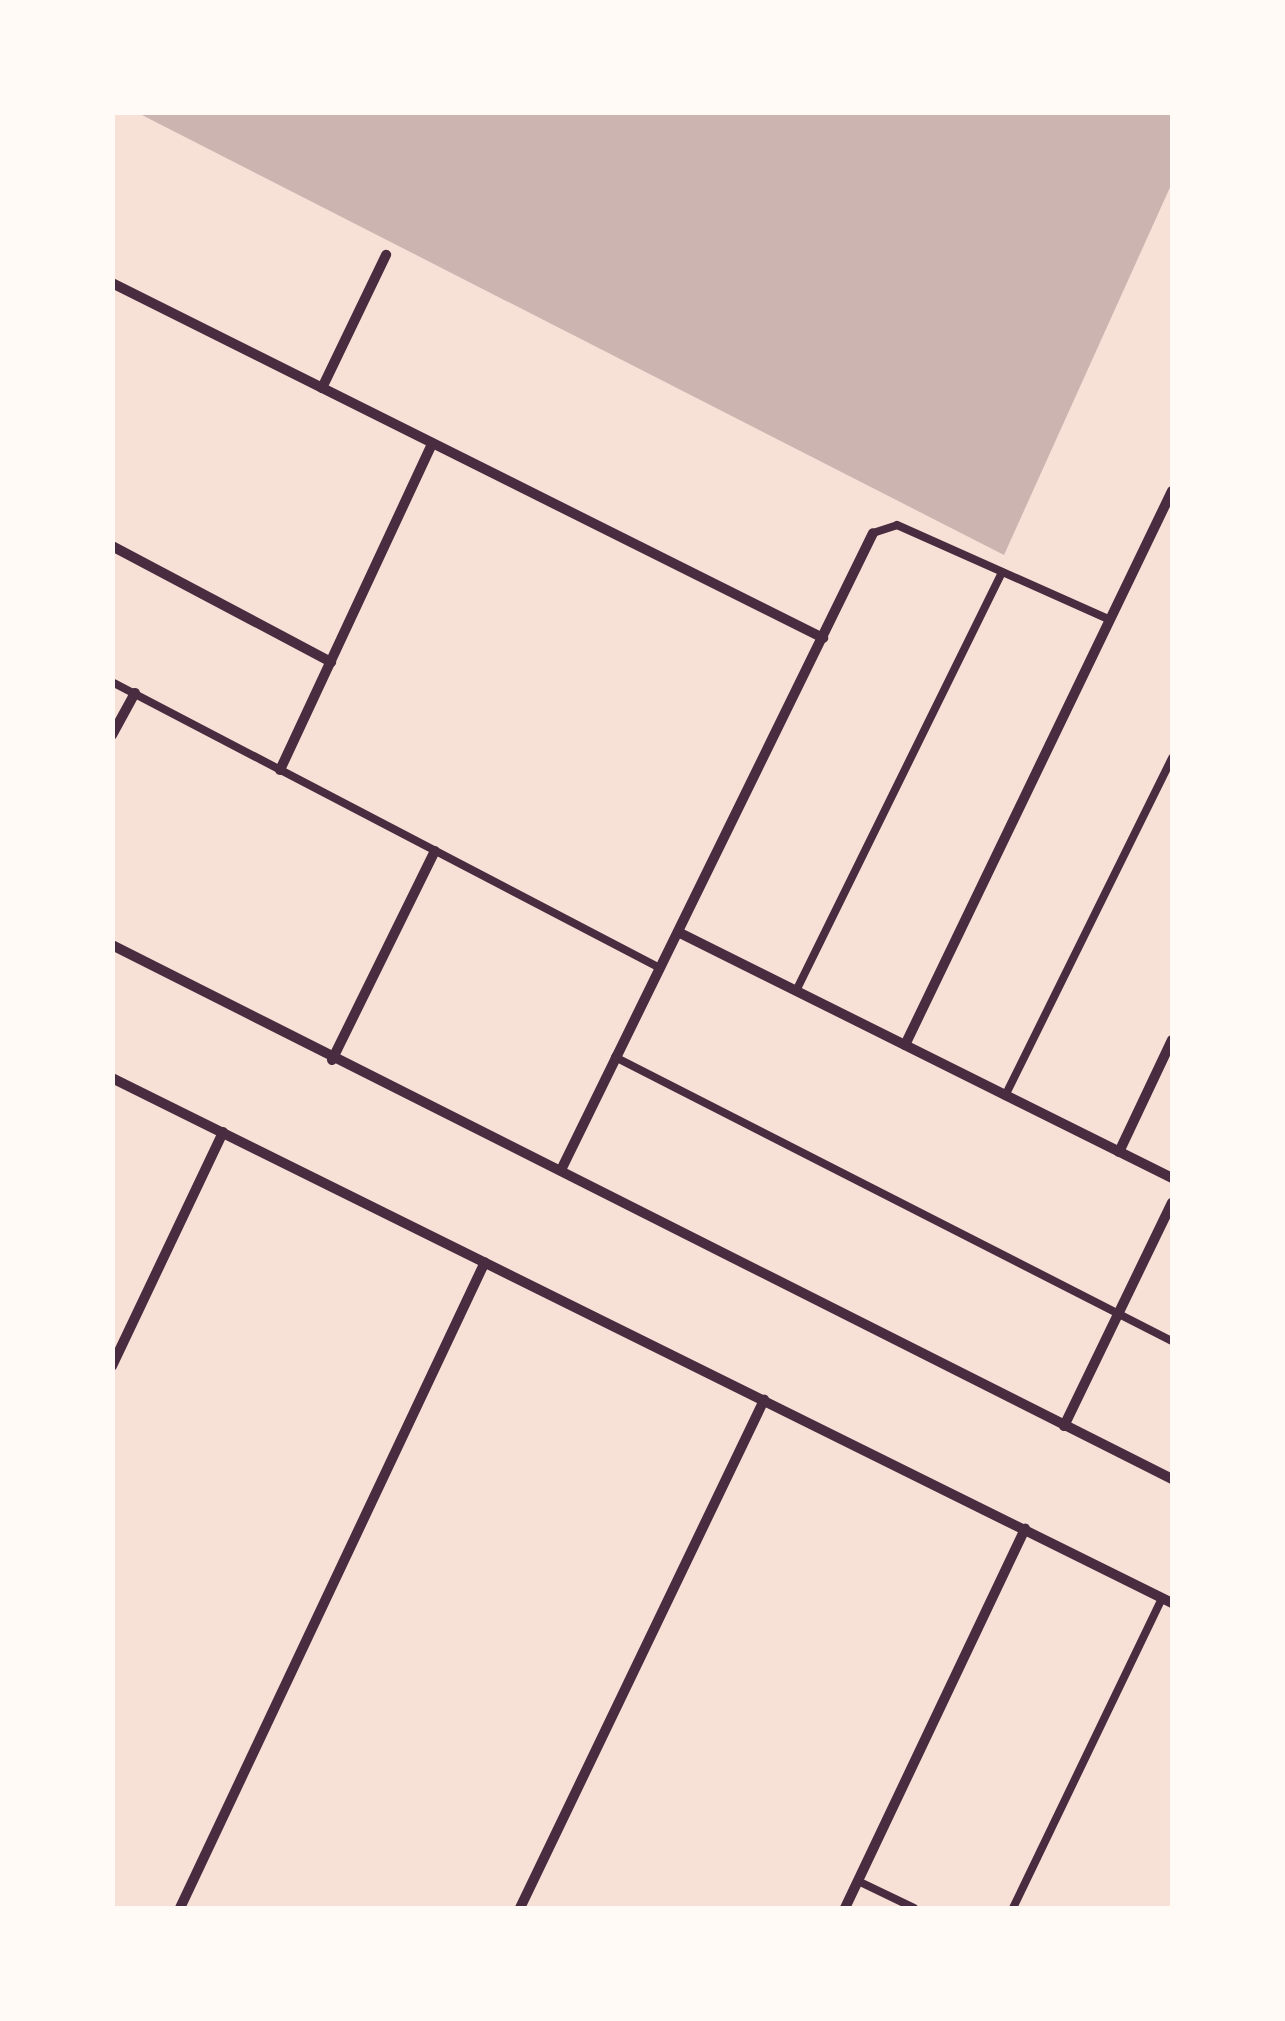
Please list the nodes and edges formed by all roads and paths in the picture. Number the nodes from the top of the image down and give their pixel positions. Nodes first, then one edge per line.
1 (386, 255) dead end
2 (112, 283) edge
3 (322, 388) junction
4 (432, 444) junction
5 (1172, 491) edge
6 (874, 533) joint
7 (112, 546) edge
8 (1002, 572) junction
9 (1110, 620) junction
10 (822, 638) junction
11 (331, 662) junction
12 (112, 682) edge
13 (135, 693) junction
14 (112, 735) edge
15 (1172, 758) edge
16 (280, 770) junction
17 (435, 851) junction
18 (678, 932) junction
19 (112, 945) edge
20 (660, 968) junction
21 (796, 991) junction
22 (1172, 1040) edge
23 (905, 1045) junction
24 (615, 1057) junction
25 (332, 1060) junction
26 (112, 1078) edge
27 (1005, 1096) junction
28 (223, 1132) junction
29 (1119, 1152) junction
30 (561, 1170) junction
31 (1172, 1178) edge
32 (1172, 1203) edge
33 (485, 1262) junction
34 (1119, 1313) junction
35 (1172, 1341) edge
36 (112, 1366) edge
37 (764, 1400) junction
38 (1064, 1426) junction
39 (1172, 1479) edge
40 (1025, 1529) junction
41 (1167, 1600) edge
42 (858, 1881) junction
43 (180, 1908) edge
44 (520, 1908) edge
45 (844, 1908) edge
46 (914, 1908) edge
47 (1013, 1908) edge

1 - 3 street
2 - 3 street
3 - 4 street
4 - 10 street
4 - 11 street
5 - 9 street
6 - 8 lane
6 - 10 street
7 - 11 street
8 - 9 lane
8 - 21 lane
9 - 23 street
10 - 18 street
11 - 16 street
12 - 13 lane
13 - 14 street
13 - 16 lane
15 - 27 lane
16 - 17 lane
17 - 20 lane
17 - 25 street
18 - 20 street
18 - 21 street
19 - 25 street
20 - 24 street
21 - 23 street
22 - 29 street
23 - 27 street
24 - 30 street
24 - 34 lane
25 - 30 street
26 - 28 street
27 - 29 street
28 - 33 street
28 - 36 street
29 - 31 street
30 - 38 street
32 - 34 street
33 - 37 street
33 - 43 street
34 - 35 lane
34 - 38 street
37 - 40 street
37 - 44 street
38 - 39 street
40 - 41 street
40 - 42 street
41 - 47 lane
42 - 45 street
42 - 46 lane

